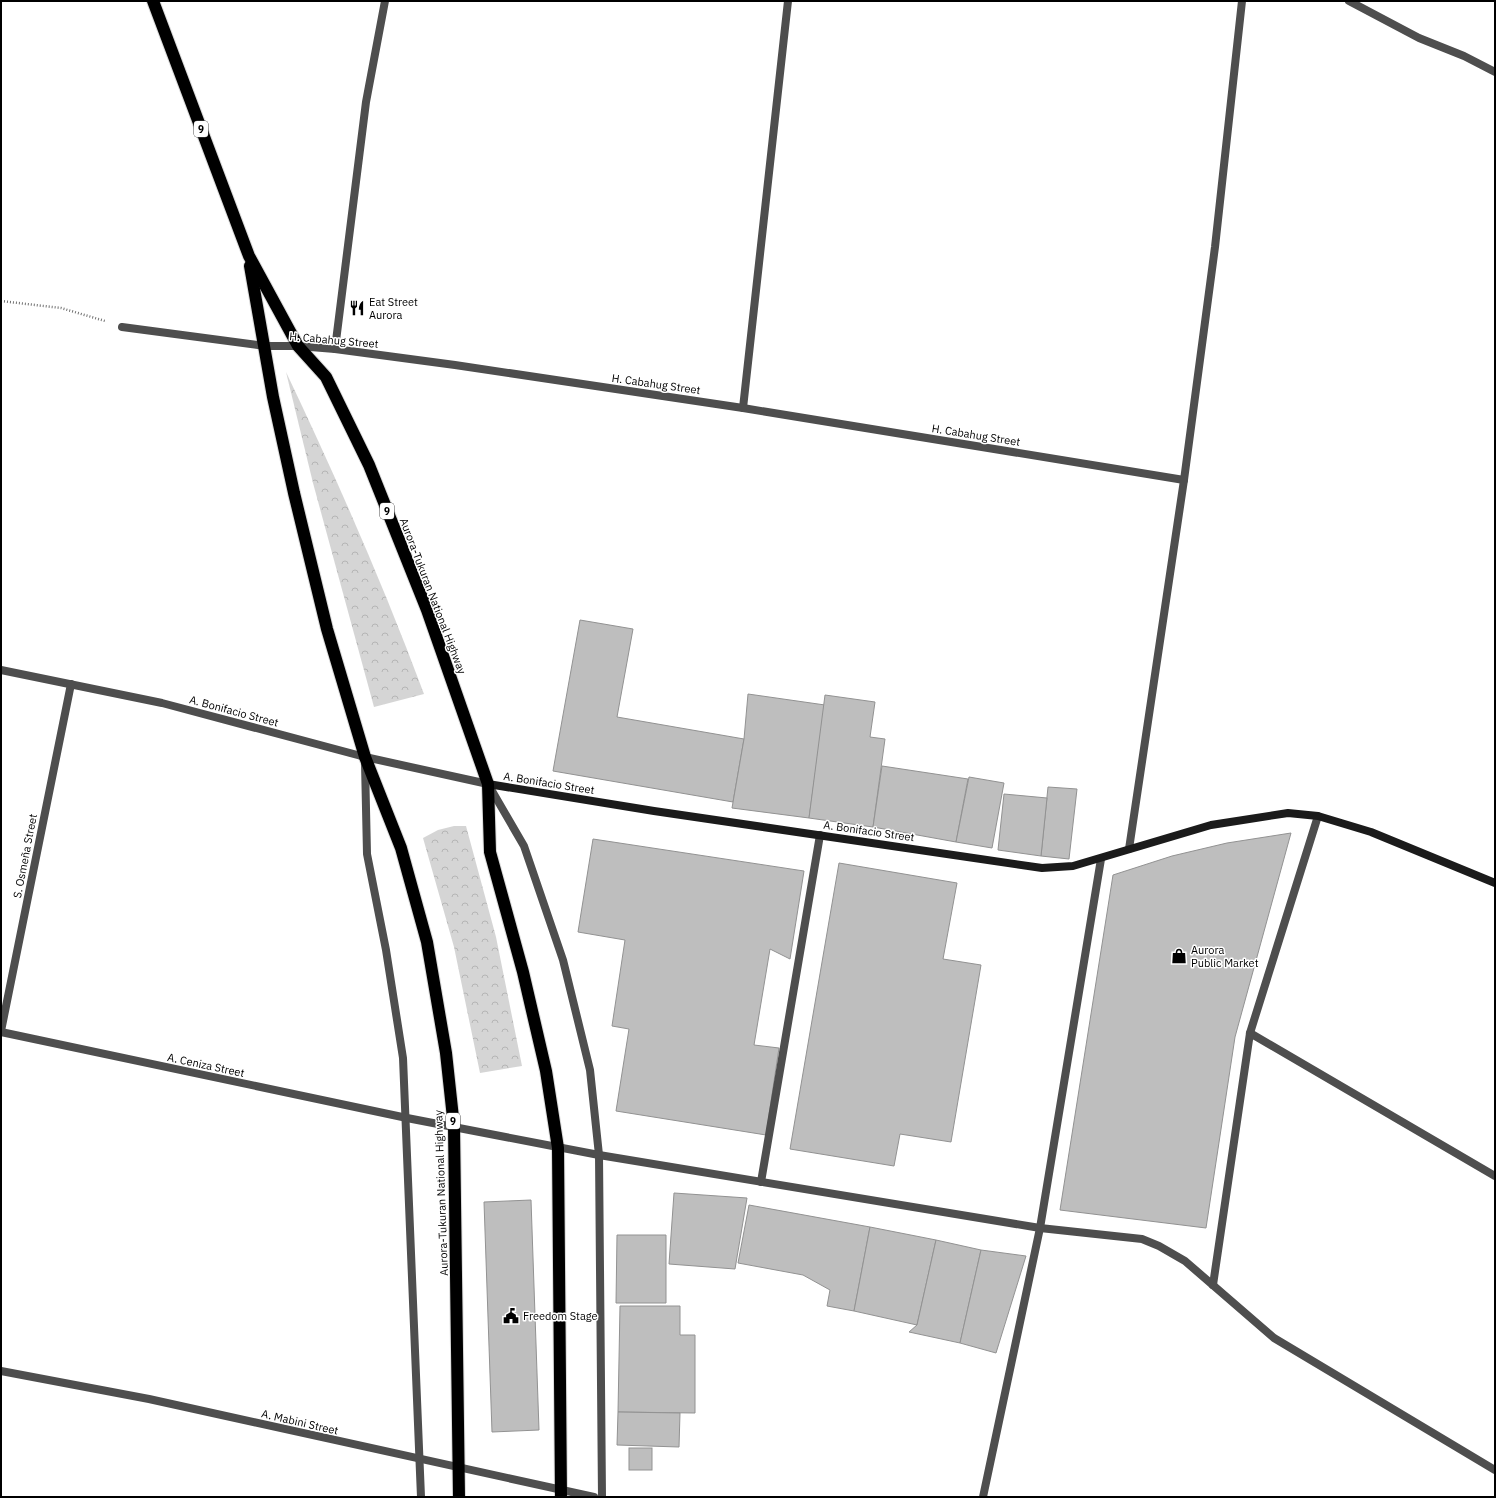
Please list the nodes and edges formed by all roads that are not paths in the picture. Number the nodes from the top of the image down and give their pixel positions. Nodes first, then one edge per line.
1 (153, 1) edge
2 (385, 1) edge
3 (788, 1) edge
4 (1242, 1) edge
5 (1349, 1) edge
6 (1495, 72) edge
7 (249, 256) junction
8 (122, 327) road end
9 (265, 346) junction
10 (298, 346) junction
11 (335, 349) junction
12 (743, 408) junction
13 (1184, 480) junction
14 (1, 670) edge
15 (71, 684) junction
16 (365, 757) junction
17 (488, 784) junction
18 (1318, 816) junction
19 (820, 835) junction
20 (1129, 849) junction
21 (1101, 859) junction
22 (1495, 883) edge
23 (1, 1032) edge
24 (1250, 1034) junction
25 (407, 1118) junction
26 (454, 1127) junction
27 (558, 1148) junction
28 (600, 1155) junction
29 (1495, 1176) edge
30 (761, 1182) junction
31 (1040, 1228) junction
32 (1213, 1285) junction
33 (1, 1371) edge
34 (420, 1459) junction
35 (459, 1468) junction
36 (1495, 1470) edge
37 (561, 1493) edge
38 (421, 1497) edge
39 (459, 1497) edge
40 (594, 1497) edge
41 (602, 1497) edge
42 (982, 1497) edge

1 - 7 highway, Aurora-Tukuran National Highway / 9
2 - 11 street
3 - 12 street
4 - 13 street
5 - 6 street
7 - 9 highway, Aurora-Tukuran National Highway / 9
7 - 10 highway, Aurora-Tukuran National Highway / 9
8 - 9 street, H. Cabahug Street
9 - 10 street, H. Cabahug Street
9 - 16 highway, Aurora-Tukuran National Highway / 9
10 - 11 street, H. Cabahug Street
10 - 17 highway, Aurora-Tukuran National Highway / 9
11 - 12 street, H. Cabahug Street
12 - 13 street, H. Cabahug Street
13 - 20 street
14 - 15 street, A. Bonifacio Street
15 - 16 street, A. Bonifacio Street
15 - 23 street, S. Osmeña Street
16 - 17 street, A. Bonifacio Street
16 - 25 street, Aurora-Tukuran National Highway / 9
16 - 26 highway, Aurora-Tukuran National Highway / 9
17 - 19 street, A. Bonifacio Street
17 - 27 highway, Aurora-Tukuran National Highway / 9
17 - 28 street, Aurora-Tukuran National Highway / 9
18 - 20 street, A. Bonifacio Street
18 - 22 street, A. Bonifacio Street
18 - 24 street
19 - 21 street, A. Bonifacio Street
19 - 30 street
20 - 21 street, A. Bonifacio Street
21 - 31 street
23 - 25 street, A. Ceniza Street
24 - 29 street
24 - 32 street
25 - 26 street, A. Ceniza Street
25 - 34 street, Aurora-Tukuran National Highway / 9
26 - 27 street, A. Ceniza Street
26 - 35 highway, Aurora-Tukuran National Highway / 9
27 - 28 street, A. Ceniza Street
27 - 37 highway, Aurora-Tukuran National Highway / 9
28 - 30 street, A. Ceniza Street
28 - 41 street, Aurora-Tukuran National Highway / 9
30 - 31 street, A. Ceniza Street
31 - 32 street, A. Ceniza Street
31 - 42 street
32 - 36 street, A. Ceniza Street
33 - 34 street, A. Mabini Street
34 - 35 street, A. Mabini Street
34 - 38 street, Aurora-Tukuran National Highway / 9
35 - 37 street, A. Mabini Street
35 - 39 highway, Aurora-Tukuran National Highway / 9
37 - 40 street, A. Mabini Street

